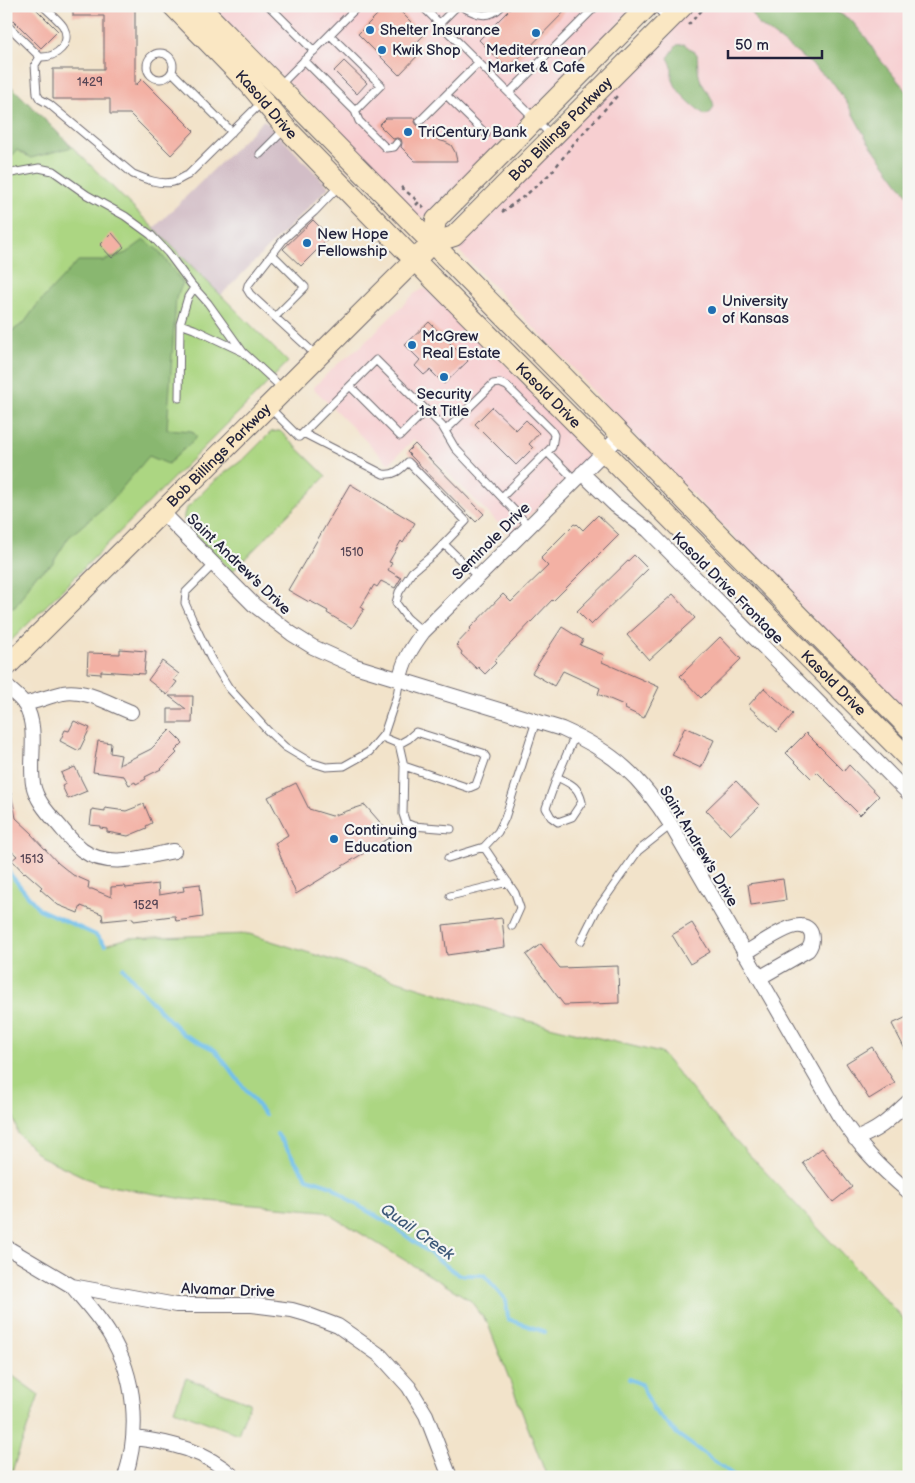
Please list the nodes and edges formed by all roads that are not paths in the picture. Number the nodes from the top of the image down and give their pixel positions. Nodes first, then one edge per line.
1 (43, 6) edge
2 (173, 6) edge
3 (199, 6) edge
4 (269, 6) edge
5 (422, 6) edge
6 (457, 6) edge
7 (461, 6) edge
8 (502, 6) edge
9 (596, 6) edge
10 (648, 6) edge
11 (356, 7) edge
12 (675, 15) edge
13 (6, 24) edge
14 (439, 24) junction
15 (330, 35) junction
16 (314, 51) junction
17 (40, 57) junction
18 (304, 60) junction
19 (478, 62) junction
20 (172, 72) dead end
21 (270, 94) junction
22 (510, 94) junction
23 (446, 95) junction
24 (355, 111) junction
25 (536, 120) junction
26 (420, 121) dead end
27 (286, 128) junction
28 (232, 132) junction
29 (486, 134) dead end
30 (553, 136) junction
31 (397, 144) dead end
32 (260, 154) dead end
33 (6, 174) edge
34 (341, 184) junction
35 (432, 243) junction
36 (272, 254) junction
37 (415, 260) junction
38 (194, 288) junction
39 (275, 317) junction
40 (180, 324) junction
41 (243, 352) junction
42 (317, 357) junction
43 (350, 386) junction
44 (284, 390) junction
45 (179, 398) dead end
46 (268, 406) junction
47 (426, 410) junction
48 (445, 431) junction
49 (304, 433) junction
50 (620, 436) junction
51 (604, 451) junction
52 (547, 452) junction
53 (579, 477) junction
54 (502, 497) junction
55 (162, 512) junction
56 (529, 526) junction
57 (444, 544) junction
58 (214, 564) junction
59 (478, 578) junction
60 (423, 632) junction
61 (6, 667) edge
62 (400, 679) junction
63 (6, 686) edge
64 (24, 704) junction
65 (131, 712) dead end
66 (536, 721) junction
67 (909, 728) edge
68 (574, 735) junction
69 (382, 737) junction
70 (399, 744) junction
71 (909, 760) edge
72 (404, 766) junction
73 (557, 777) junction
74 (909, 794) edge
75 (670, 825) junction
76 (451, 829) dead end
77 (484, 847) junction
78 (174, 851) dead end
79 (448, 858) dead end
80 (508, 882) junction
81 (450, 896) dead end
82 (512, 926) dead end
83 (581, 941) dead end
84 (744, 954) junction
85 (759, 978) junction
86 (909, 1101) edge
87 (854, 1138) junction
88 (909, 1192) edge
89 (6, 1247) edge
90 (72, 1286) junction
91 (134, 1438) junction
92 (125, 1477) edge
93 (234, 1477) edge
94 (450, 1477) edge

1 - 17 lane
2 - 21 main road, Kasold Drive
3 - 21 main road, Kasold Drive
4 - 16 lane
5 - 14 lane
6 - 14 lane
7 - 8 lane
9 - 22 lane
10 - 25 main road, Bob Billings Parkway
11 - 15 lane
12 - 30 main road, Bob Billings Parkway
13 - 17 lane
14 - 19 lane
15 - 16 lane
15 - 24 lane
16 - 18 lane
17 - 28 lane
18 - 21 lane
18 - 24 lane
19 - 22 lane
19 - 23 lane
20 - 28 lane
21 - 27 main road, Kasold Drive
21 - 28 lane
21 - 35 main road, Kasold Drive
22 - 25 lane
23 - 26 lane
23 - 29 lane
24 - 31 lane
25 - 30 lane
25 - 35 main road, Bob Billings Parkway
27 - 32 lane
27 - 34 main road, Kasold Drive
30 - 35 main road, Bob Billings Parkway
33 - 38 lane
34 - 36 lane
34 - 37 main road, Kasold Drive
35 - 37 main road, Bob Billings Parkway
35 - 50 main road, Kasold Drive
36 - 39 lane
36 - 39 lane
37 - 42 main road, Bob Billings Parkway
37 - 51 main road, Kasold Drive
38 - 40 lane
38 - 41 lane
39 - 42 lane
40 - 41 lane
40 - 45 lane
41 - 44 lane
42 - 44 main road, Bob Billings Parkway
43 - 47 lane
43 - 47 lane
43 - 49 lane
44 - 46 main road, Bob Billings Parkway
46 - 49 lane
46 - 55 main road, Bob Billings Parkway
47 - 48 lane
48 - 52 lane
48 - 54 lane
49 - 57 lane
50 - 51 street, Seminole Drive
50 - 67 main road, Kasold Drive
51 - 53 street, Seminole Drive
51 - 71 main road, Kasold Drive
52 - 53 lane
52 - 54 lane
53 - 56 street, Seminole Drive
53 - 74 street, Kasold Drive Frontage
54 - 56 lane
55 - 58 street, Saint Andrew's Drive
55 - 61 main road, Bob Billings Parkway
56 - 59 street, Seminole Drive
57 - 59 lane
57 - 60 lane
58 - 62 street, Saint Andrew's Drive
58 - 69 lane
59 - 60 street, Seminole Drive
60 - 62 street, Seminole Drive
62 - 66 street, Saint Andrew's Drive
62 - 69 lane
63 - 64 street
64 - 65 street
64 - 78 street
66 - 68 street, Saint Andrew's Drive
66 - 77 lane
68 - 73 lane
68 - 75 street, Saint Andrew's Drive
69 - 70 lane
70 - 72 lane
70 - 72 lane
72 - 76 lane
73 - 73 lane
75 - 83 lane
75 - 84 street, Saint Andrew's Drive
77 - 79 lane
77 - 80 lane
80 - 81 lane
80 - 82 lane
84 - 85 street, Saint Andrew's Drive
84 - 85 street
85 - 87 street, Saint Andrew's Drive
86 - 87 street
87 - 88 street, Saint Andrew's Drive
89 - 90 street, Alvamar Drive
90 - 91 street, Alvamar Drive
90 - 94 street, Alvamar Drive
91 - 92 street, Alvamar Drive
91 - 93 street

